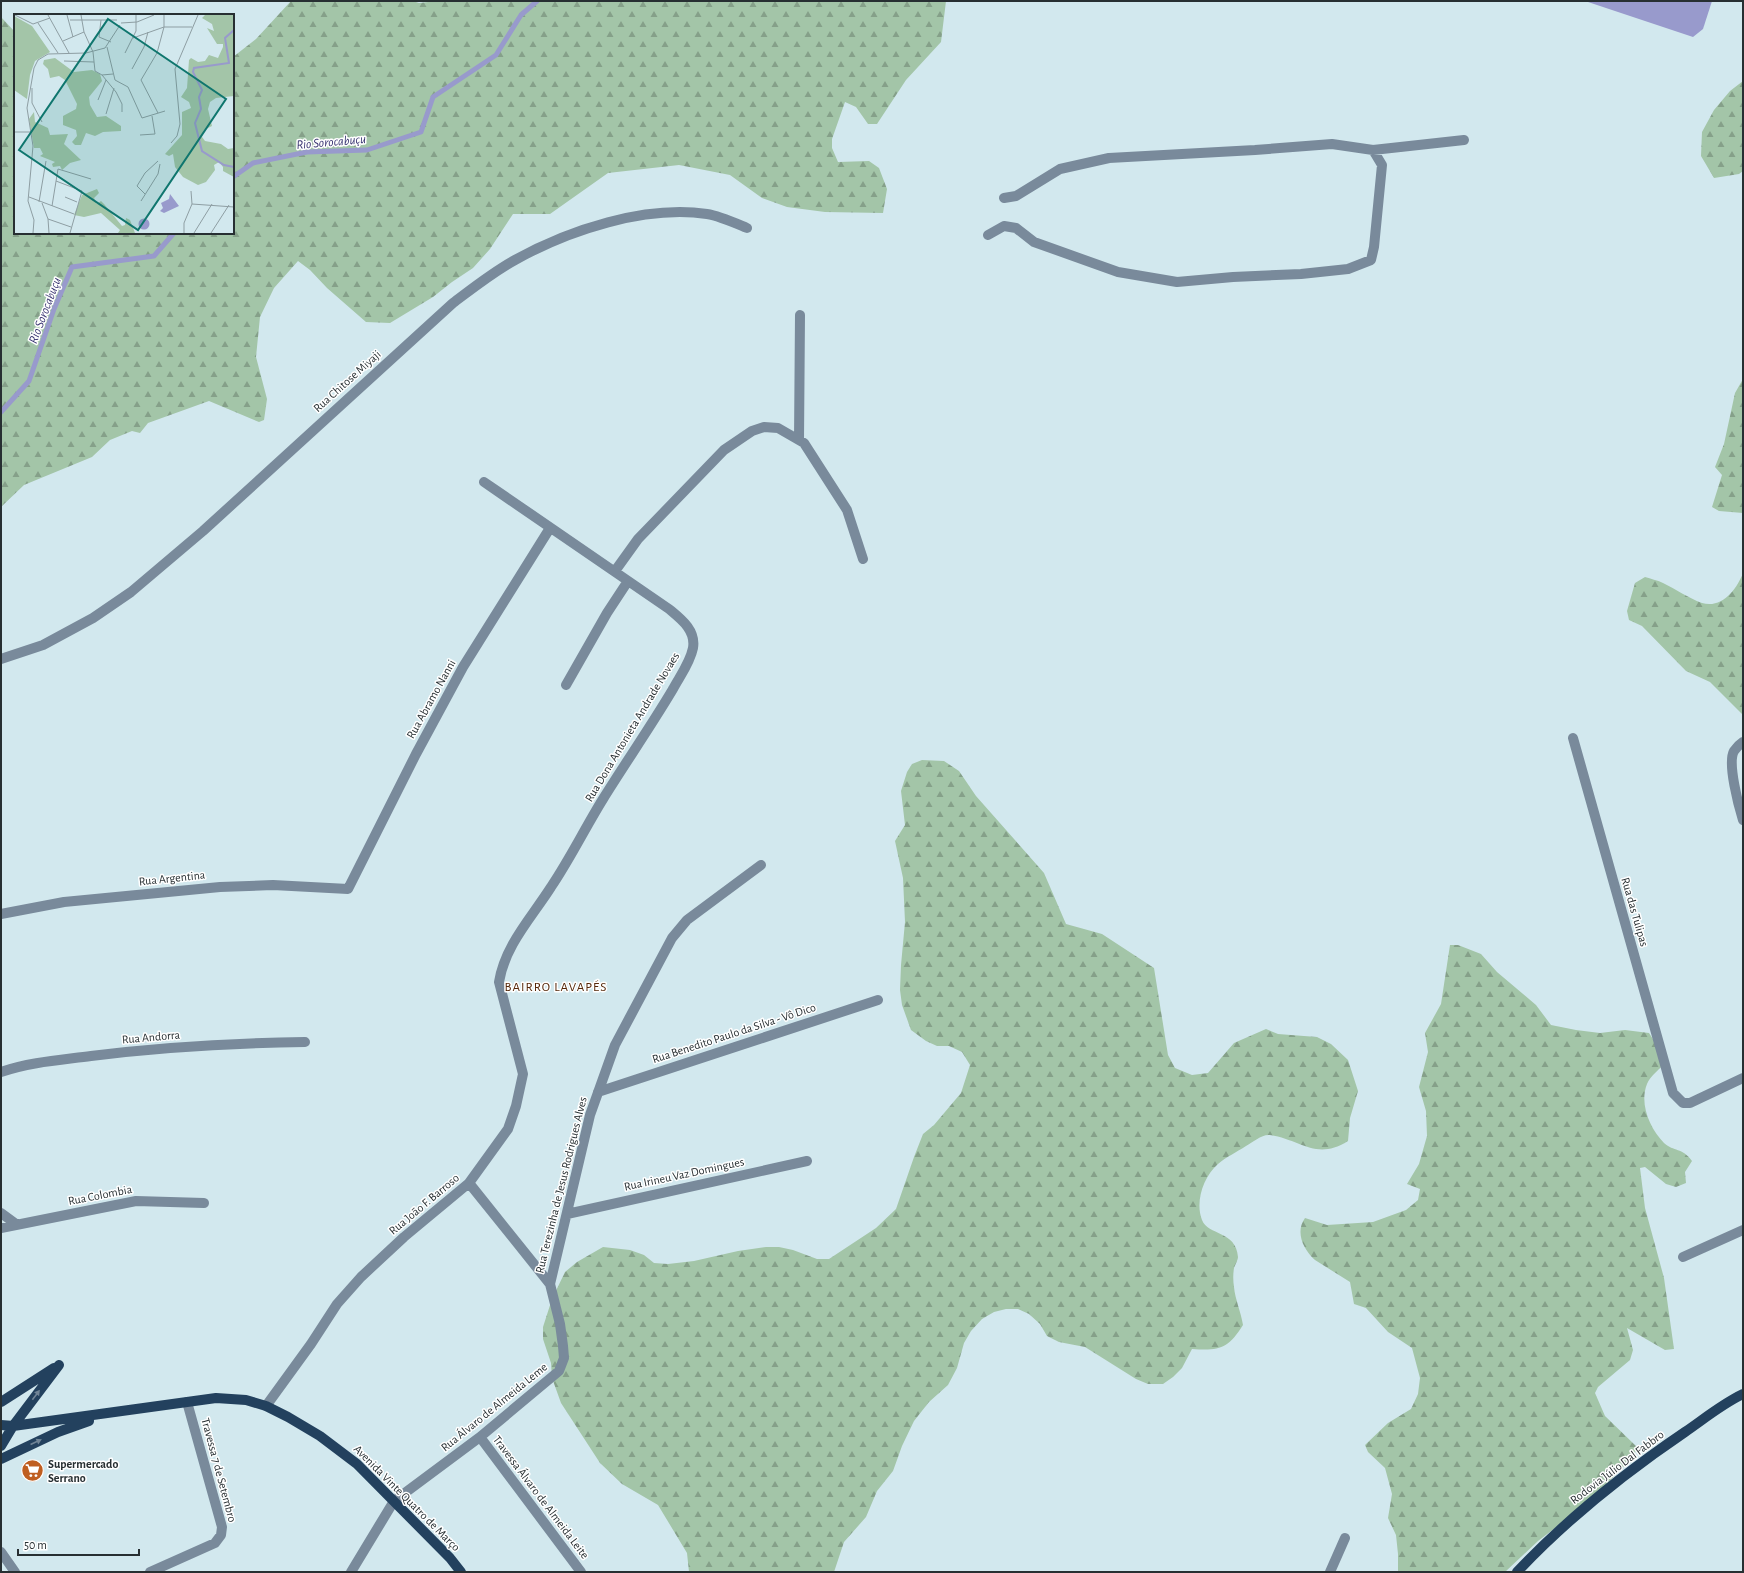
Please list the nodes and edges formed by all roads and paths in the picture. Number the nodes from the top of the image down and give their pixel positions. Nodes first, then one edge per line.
1 (1464, 140) dead end
2 (1372, 150) junction
3 (1004, 198) dead end
4 (747, 228) dead end
5 (988, 234) dead end
6 (800, 315) dead end
7 (799, 440) junction
8 (484, 482) dead end
9 (550, 528) junction
10 (862, 559) dead end
11 (615, 571) junction
12 (628, 581) junction
13 (1, 659) edge
14 (566, 685) dead end
15 (1573, 738) dead end
16 (1743, 742) edge
17 (1743, 820) edge
18 (761, 865) dead end
19 (348, 889) joint
20 (1, 914) edge
21 (501, 970) joint
22 (878, 1000) dead end
23 (304, 1042) dead end
24 (1, 1072) edge
25 (1743, 1078) edge
26 (598, 1092) junction
27 (807, 1161) dead end
28 (469, 1184) junction
29 (204, 1203) dead end
30 (1, 1213) edge
31 (566, 1214) junction
32 (16, 1224) junction
33 (1, 1228) edge
34 (1743, 1230) edge
35 (1682, 1257) dead end
36 (550, 1284) junction
37 (1743, 1394) edge
38 (1, 1402) edge
39 (188, 1402) junction
40 (266, 1406) junction
41 (106, 1414) junction
42 (1, 1425) edge
43 (14, 1426) junction
44 (480, 1437) junction
45 (1, 1446) edge
46 (1, 1459) edge
47 (394, 1501) junction
48 (1345, 1538) dead end
49 (1, 1552) edge
50 (15, 1572) edge
51 (150, 1572) edge
52 (351, 1572) edge
53 (461, 1572) edge
54 (581, 1572) edge
55 (1330, 1572) edge
56 (1517, 1572) edge

1 - 2 street
2 - 3 street
2 - 5 street
4 - 13 street, Rua Chitose Miyaji
6 - 7 street
7 - 10 street
7 - 11 street
8 - 9 street, Rua Dona Antonieta Andrade Novaes
9 - 11 street, Rua Dona Antonieta Andrade Novaes
9 - 19 street, Rua Abramo Nanni
11 - 12 street, Rua Dona Antonieta Andrade Novaes
12 - 14 street
12 - 21 street, Rua Dona Antonieta Andrade Novaes
15 - 25 street, Rua das Tulipas
16 - 17 street
18 - 26 street, Rua Terezinha de Jesus Rodrigues Alves
19 - 20 street, Rua Argentina
21 - 28 street, Rua João F. Barroso
22 - 26 street, Rua Benedito Paulo da Silva - Vô Dico
23 - 24 street, Rua Andorra
26 - 31 street, Rua Terezinha de Jesus Rodrigues Alves
27 - 31 street, Rua Irineu Vaz Domingues
28 - 36 street, Rua Álvaro de Almeida Leme
28 - 40 street, Rua João F. Barroso
29 - 32 street, Rua Colombia
30 - 32 street
31 - 36 street, Rua Terezinha de Jesus Rodrigues Alves
32 - 33 street, Rua Colombia
34 - 35 street
36 - 44 street, Rua Álvaro de Almeida Leme
37 - 56 main road, Rodovia Júlio Dal Fabbro
43 -> 38 main road
39 - 40 main road, Avenida Vinte Quatro de Março
39 - 41 main road, Avenida Vinte Quatro de Março
39 - 51 street, Travessa 7 de Setembro
40 - 47 main road, Avenida Vinte Quatro de Março
41 - 43 main road, Avenida Vinte Quatro de Março
46 -> 41 main road, Avenida Vinte Quatro de Março
42 - 43 main road, Avenida Vinte Quatro de Março
43 - 45 main road
44 - 47 street, Rua Álvaro de Almeida Leme
44 - 54 street, Travessa Álvaro de Almeida Leite
47 - 52 street, Rua Álvaro de Almeida Leme
47 - 53 main road, Avenida Vinte Quatro de Março
48 - 55 street
49 - 50 street

